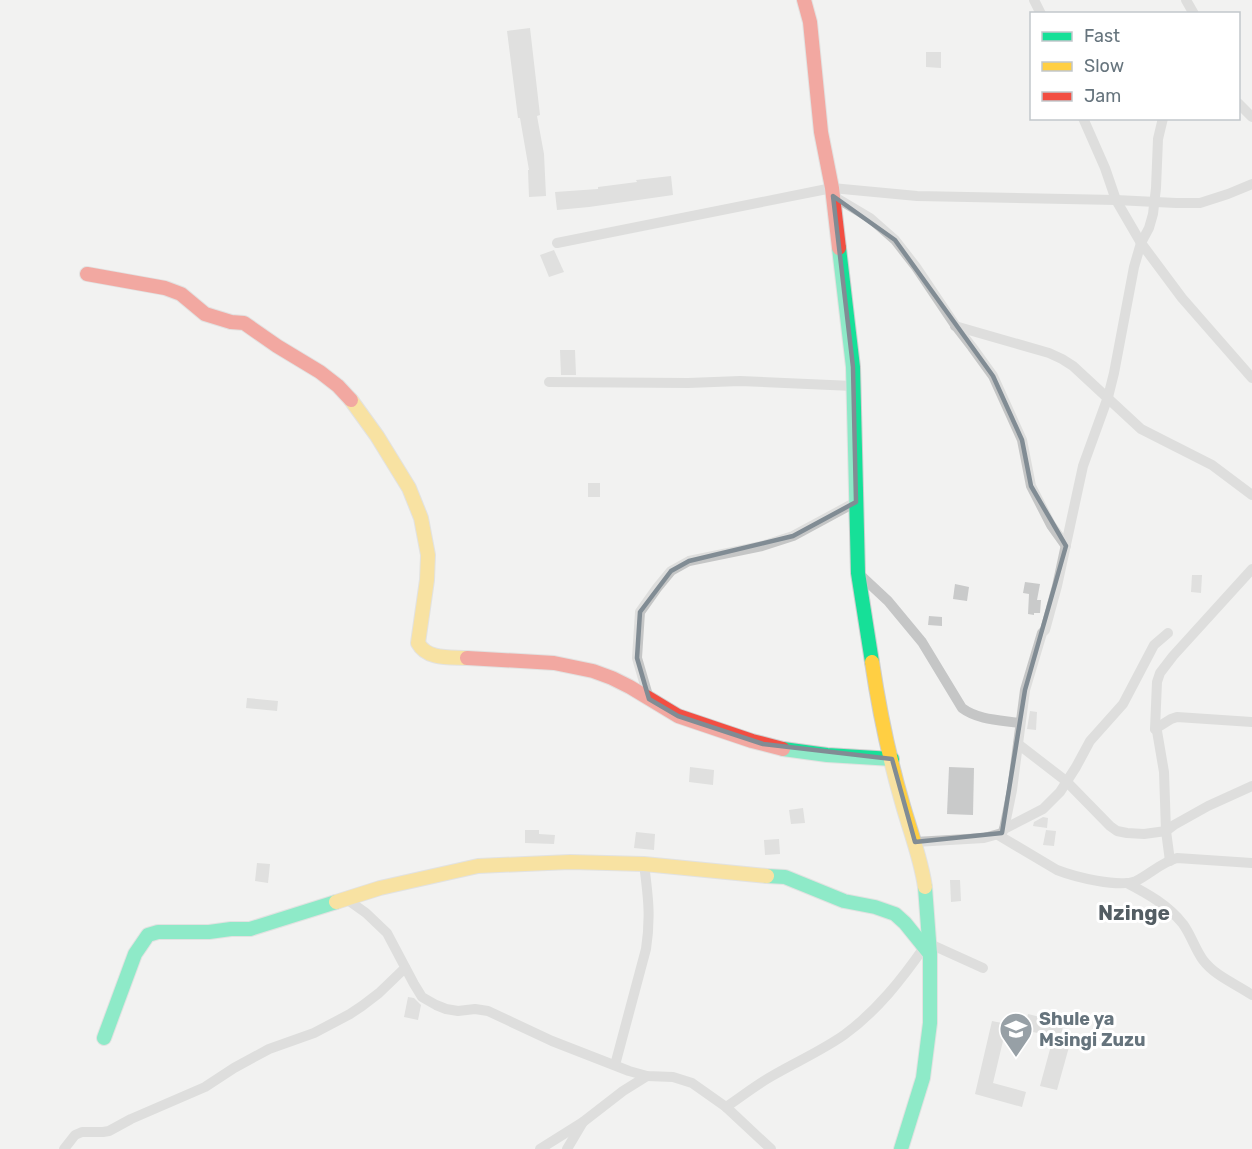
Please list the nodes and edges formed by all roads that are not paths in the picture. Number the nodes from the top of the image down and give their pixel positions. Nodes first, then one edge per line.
1 (804, 0) edge
2 (1240, 104) edge
3 (1252, 117) edge
4 (1084, 120) edge
5 (1163, 120) edge
6 (1252, 184) edge
7 (832, 192) junction
8 (1116, 200) junction
9 (1154, 201) junction
10 (557, 243) dead end
11 (1141, 243) junction
12 (87, 274) dead end
13 (955, 326) junction
14 (1252, 378) edge
15 (549, 382) dead end
16 (853, 386) junction
17 (1108, 397) junction
18 (1252, 495) edge
19 (856, 502) junction
20 (1066, 546) junction
21 (1252, 569) edge
22 (858, 573) junction
23 (1168, 633) dead end
24 (649, 699) junction
25 (1252, 722) edge
26 (1020, 723) junction
27 (1155, 729) junction
28 (1018, 744) junction
29 (892, 759) junction
30 (1066, 781) junction
31 (1252, 786) edge
32 (1166, 831) junction
33 (1001, 832) junction
34 (915, 842) junction
35 (1170, 861) junction
36 (1252, 863) edge
37 (644, 864) junction
38 (1127, 883) junction
39 (345, 898) junction
40 (928, 948) junction
41 (405, 968) junction
42 (984, 968) dead end
43 (1252, 995) edge
44 (104, 1038) dead end
45 (615, 1065) junction
46 (647, 1076) junction
47 (726, 1107) junction
48 (583, 1122) junction
49 (64, 1149) edge
50 (540, 1149) edge
51 (567, 1149) edge
52 (771, 1149) edge
53 (901, 1149) edge

1 - 7 street
2 - 3 street
4 - 8 street
5 - 9 street
6 - 9 street
7 - 8 street
7 - 10 street
7 - 13 street
7 - 16 street
8 - 9 street
8 - 11 street
9 - 11 street
11 - 14 street
11 - 17 street
12 - 24 street
13 - 17 street
13 - 20 street
15 - 16 street
16 - 19 street
17 - 18 street
17 - 20 street
19 - 22 street
19 - 24 street
20 - 26 street
21 - 27 street
22 - 26 street
22 - 29 street
23 - 30 street
24 - 29 street
25 - 27 street
26 - 28 street
27 - 32 street
28 - 30 street
28 - 33 street
29 - 34 street
30 - 32 street
30 - 33 street
31 - 32 street
32 - 35 street
33 - 34 street
33 - 38 street
34 - 40 street
35 - 36 street
35 - 38 street
37 - 39 street
37 - 40 street
37 - 45 street
38 - 43 street
39 - 41 street
39 - 44 street
40 - 42 street
40 - 47 street
40 - 53 street
41 - 45 street
41 - 49 street
45 - 46 street
46 - 47 street
46 - 48 street
47 - 52 street
48 - 50 street
48 - 51 street

